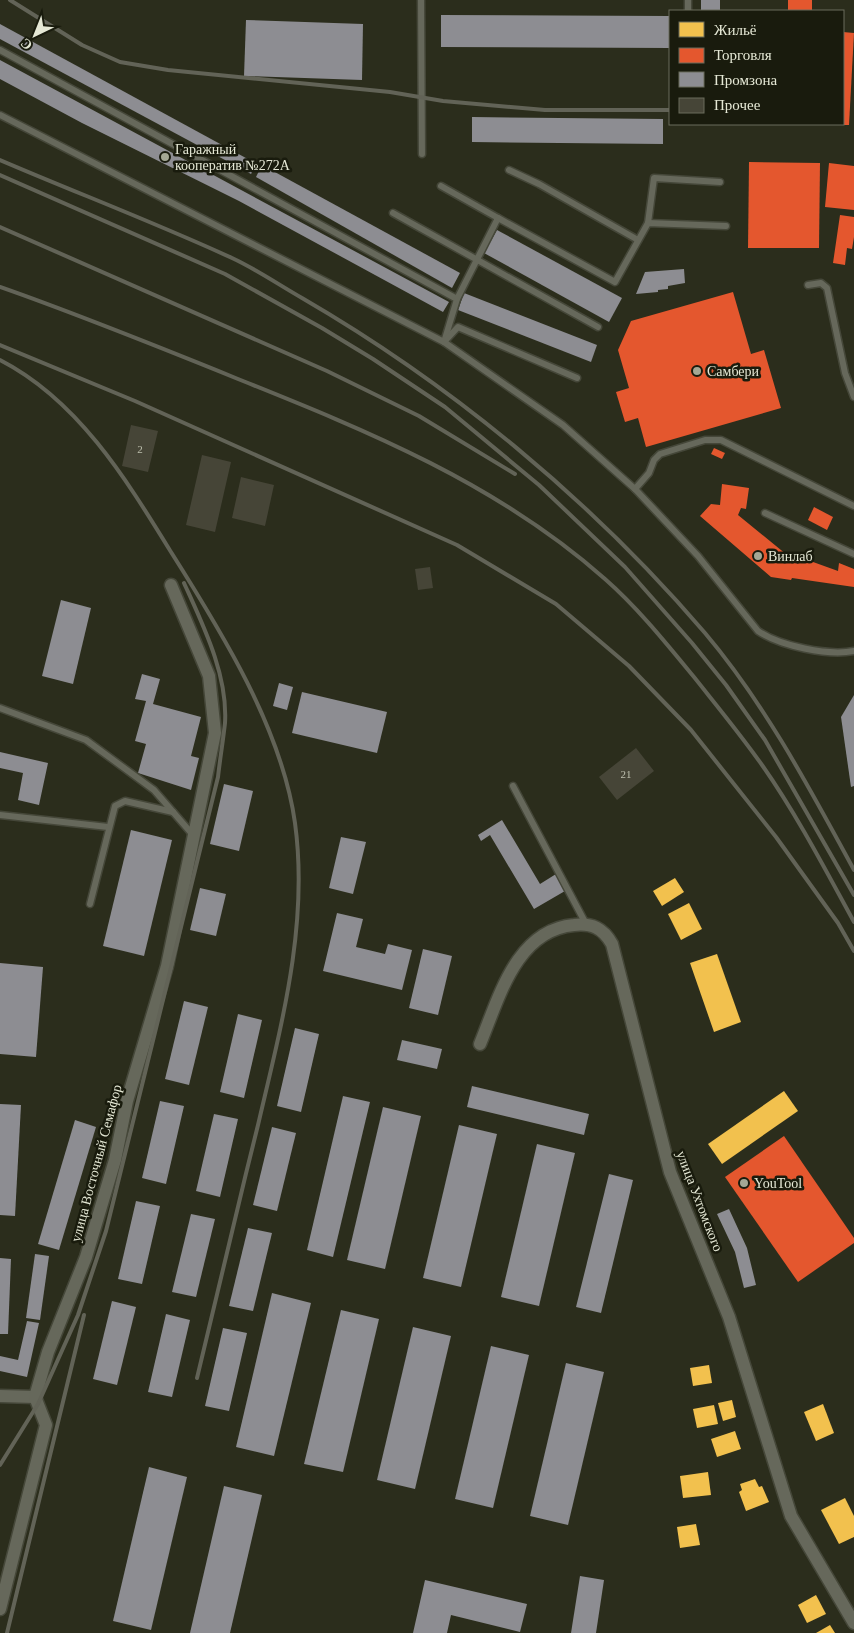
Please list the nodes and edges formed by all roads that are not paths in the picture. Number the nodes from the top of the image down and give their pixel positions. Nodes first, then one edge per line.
1 (420, 0) edge
2 (0, 50) edge
3 (0, 115) edge
4 (422, 154) dead end
5 (509, 170) dead end
6 (720, 182) dead end
7 (441, 186) dead end
8 (393, 213) dead end
9 (498, 218) junction
10 (648, 223) junction
11 (726, 226) dead end
12 (638, 240) junction
13 (476, 260) junction
14 (808, 285) dead end
15 (457, 299) junction
16 (598, 327) dead end
17 (444, 342) junction
18 (577, 378) dead end
19 (854, 397) edge
20 (635, 489) junction
21 (854, 506) edge
22 (765, 513) dead end
23 (854, 554) edge
24 (171, 585) dead end
25 (854, 651) edge
26 (0, 708) edge
27 (513, 786) dead end
28 (173, 812) junction
29 (0, 815) edge
30 (108, 827) junction
31 (193, 835) junction
32 (90, 904) dead end
33 (586, 924) junction
34 (480, 1044) dead end
35 (0, 1396) edge
36 (34, 1397) junction
37 (0, 1609) edge
38 (854, 1623) edge

1 - 4 lane
2 - 15 lane
3 - 17 lane
5 - 12 lane
6 - 10 lane
7 - 9 lane
8 - 13 lane
9 - 12 lane
9 - 13 lane
10 - 11 lane
10 - 12 lane
13 - 15 lane
13 - 16 lane
14 - 19 lane
15 - 17 lane
17 - 18 lane
17 - 20 lane
20 - 21 lane
20 - 25 lane
22 - 23 lane
24 - 31 street, улица Восточный Семафор
26 - 28 lane
27 - 33 lane
28 - 30 lane
28 - 31 lane
29 - 30 lane
30 - 32 lane
31 - 36 street, улица Восточный Семафор
33 - 34 street
33 - 38 street, улица Ухтомского
35 - 36 street
36 - 37 street

